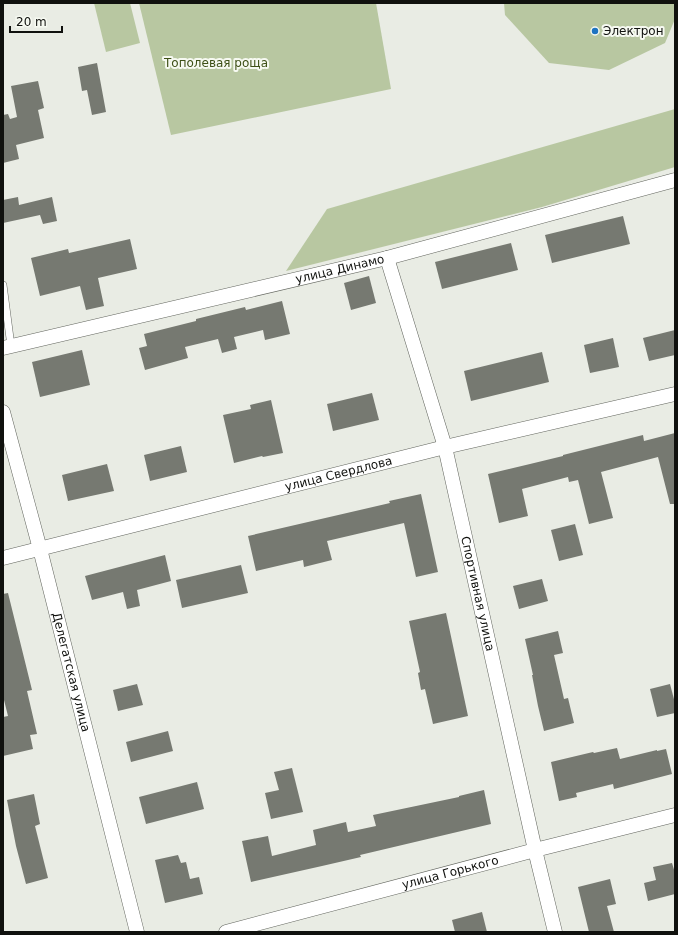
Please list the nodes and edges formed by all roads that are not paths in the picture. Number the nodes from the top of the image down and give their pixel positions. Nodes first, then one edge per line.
1 (675, 180) edge
2 (387, 258) junction
3 (3, 285) edge
4 (7, 347) edge
5 (675, 394) edge
6 (3, 412) edge
7 (445, 447) junction
8 (40, 549) junction
9 (3, 558) edge
10 (675, 815) edge
11 (534, 850) junction
12 (137, 932) edge
13 (226, 932) edge
14 (555, 932) edge

1 - 2 street, улица Динамо
2 - 4 street, улица Динамо
2 - 7 street, Спортивная улица
3 - 4 lane
5 - 7 street, улица Свердлова
6 - 8 street, Делегатская улица
7 - 8 street, улица Свердлова
7 - 11 street, Спортивная улица
8 - 9 street, улица Свердлова
8 - 12 street, Делегатская улица
10 - 11 street, улица Горького
11 - 13 street, улица Горького
11 - 14 street, Спортивная улица

